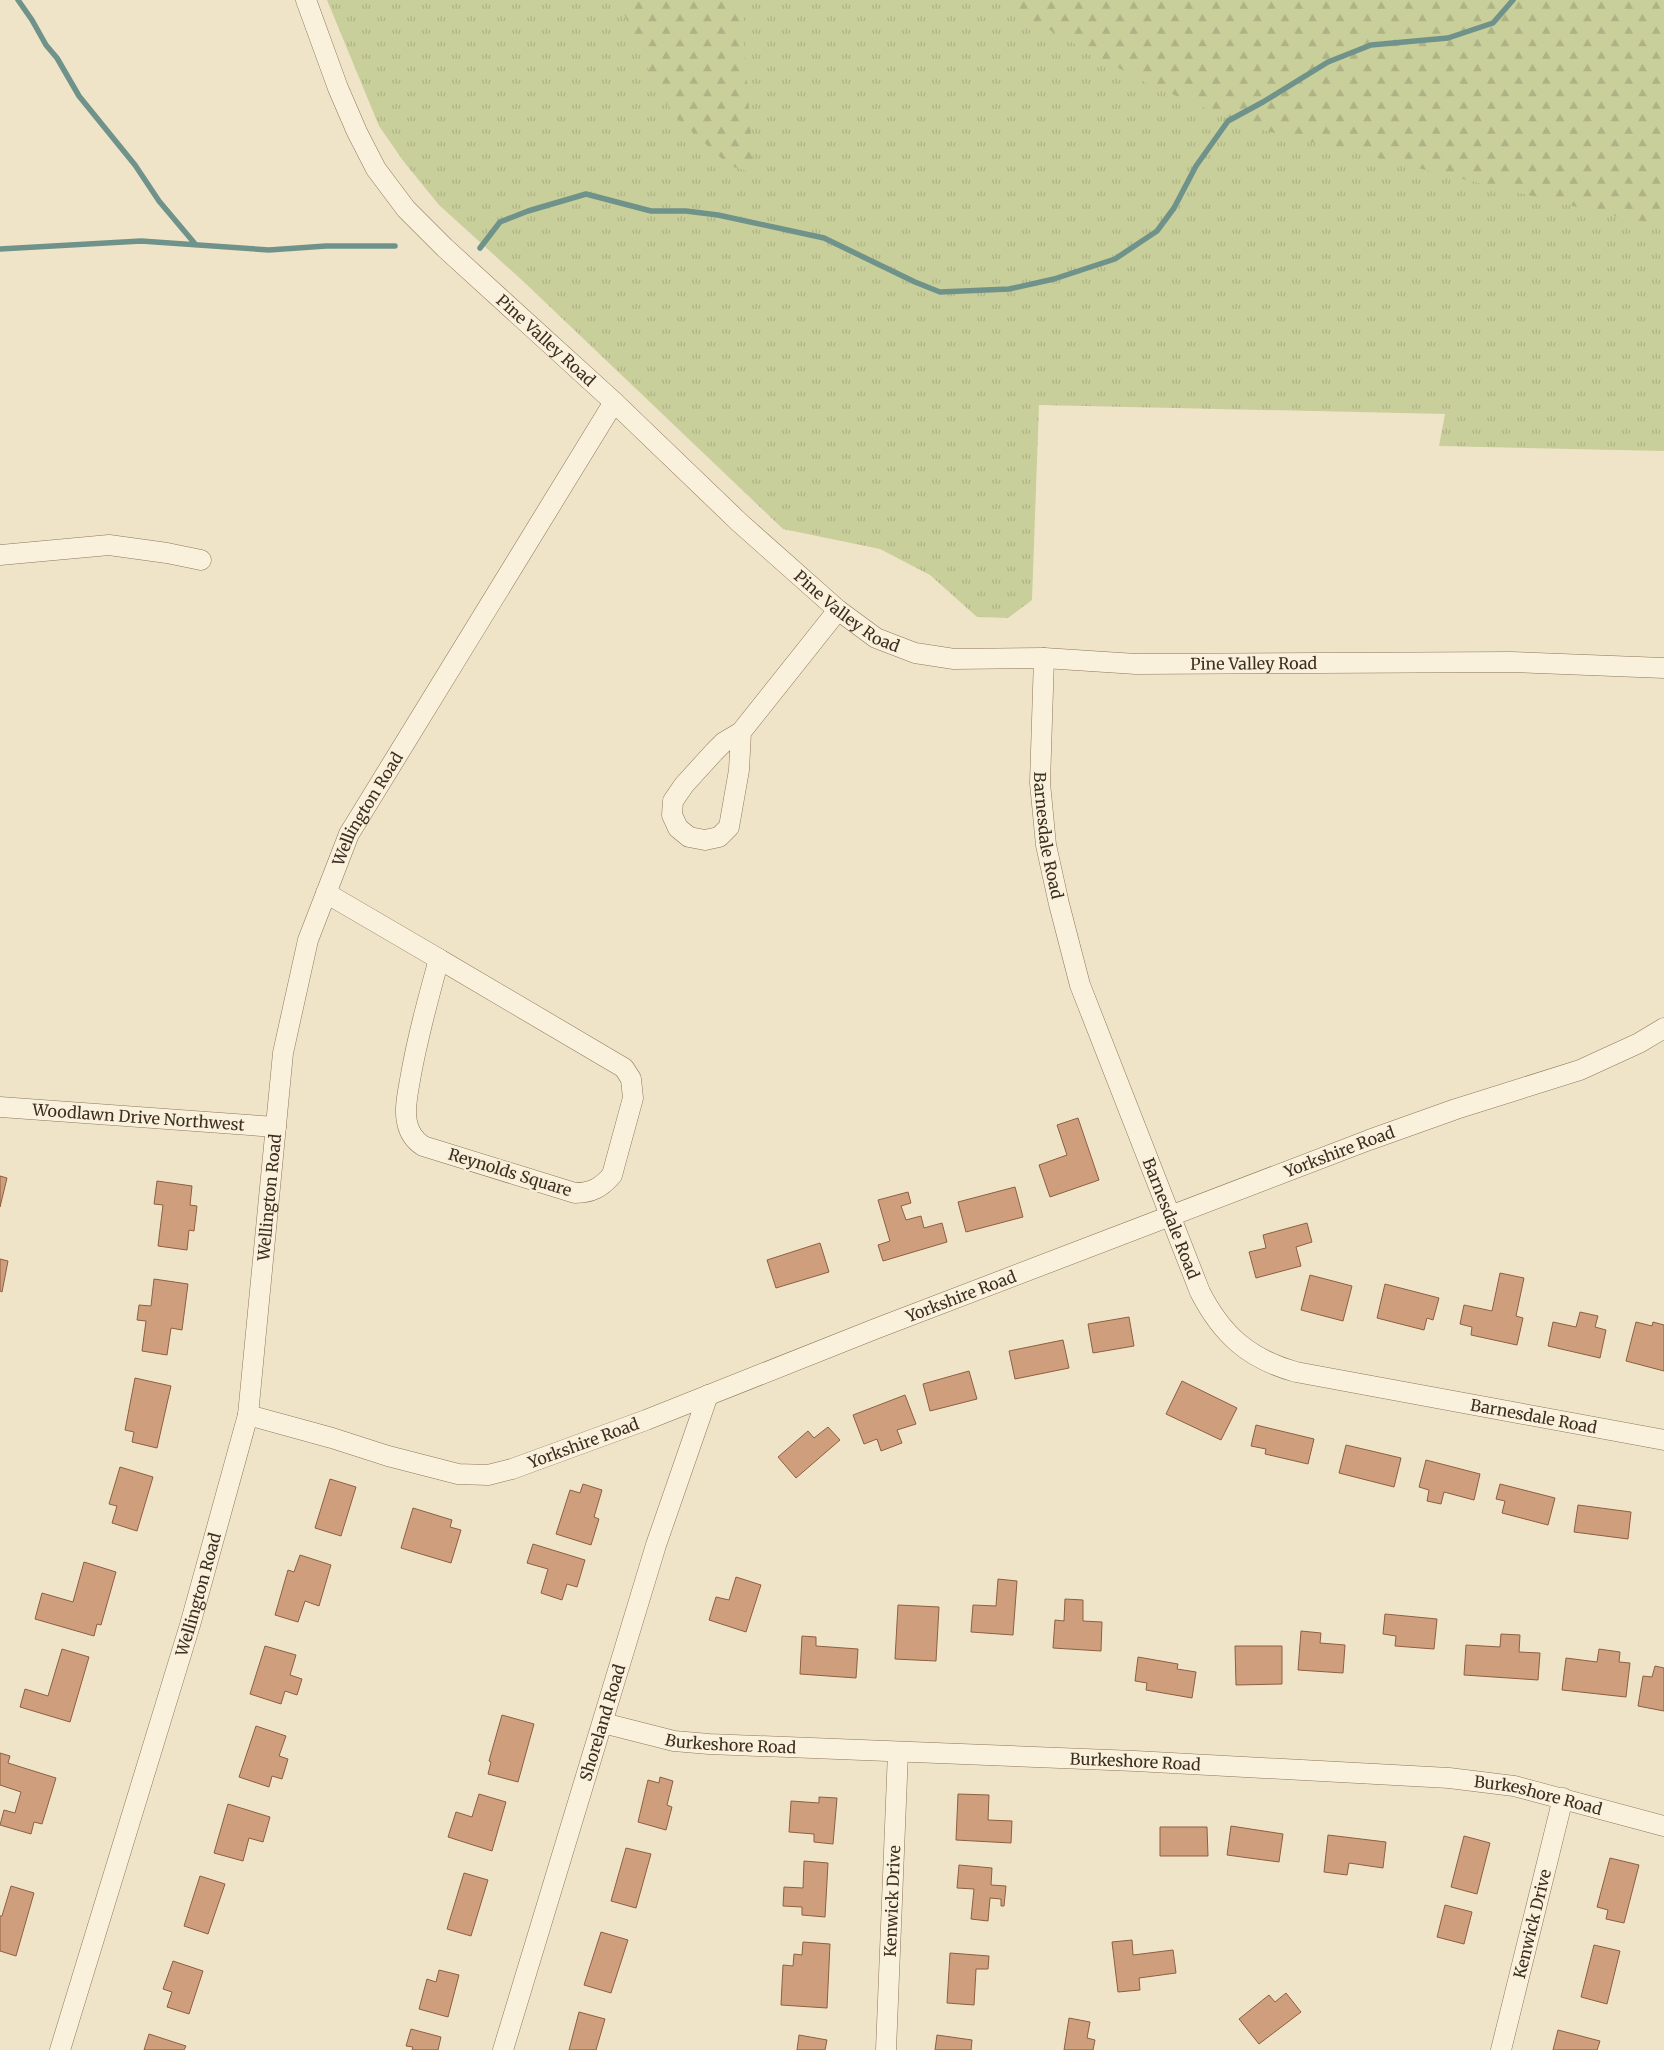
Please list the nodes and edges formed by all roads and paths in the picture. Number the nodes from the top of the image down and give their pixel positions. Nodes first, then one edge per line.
1 (306, 0) edge
2 (614, 402) junction
3 (0, 555) edge
4 (200, 560) dead end
5 (838, 610) junction
6 (1044, 658) junction
7 (1664, 668) edge
8 (741, 732) junction
9 (326, 893) junction
10 (439, 959) junction
11 (1664, 1028) edge
12 (0, 1107) edge
13 (276, 1127) junction
14 (1169, 1217) junction
15 (708, 1395) junction
16 (248, 1415) junction
17 (1664, 1440) edge
18 (603, 1723) junction
19 (898, 1752) junction
20 (1563, 1798) junction
21 (1664, 1826) edge
22 (60, 2050) edge
23 (503, 2050) edge
24 (886, 2050) edge
25 (1501, 2050) edge

1 - 2 street, Pine Valley Road
2 - 5 street, Pine Valley Road
2 - 9 street, Wellington Road
3 - 4 street
5 - 6 street, Pine Valley Road
5 - 8 street
6 - 7 street, Pine Valley Road
6 - 14 street, Barnesdale Road
8 - 8 street
9 - 10 street, Reynolds Square
9 - 13 street, Wellington Road
10 - 10 street, Reynolds Square
11 - 14 street, Yorkshire Road
12 - 13 street, Woodlawn Drive Northwest
13 - 16 street, Wellington Road
14 - 15 street, Yorkshire Road
14 - 17 street, Barnesdale Road
15 - 16 street, Yorkshire Road
15 - 18 street, Shoreland Road
16 - 22 street, Wellington Road
18 - 19 street, Burkeshore Road
18 - 23 street, Shoreland Road
19 - 20 street, Burkeshore Road
19 - 24 street, Kenwick Drive
20 - 21 street, Burkeshore Road
20 - 25 street, Kenwick Drive

